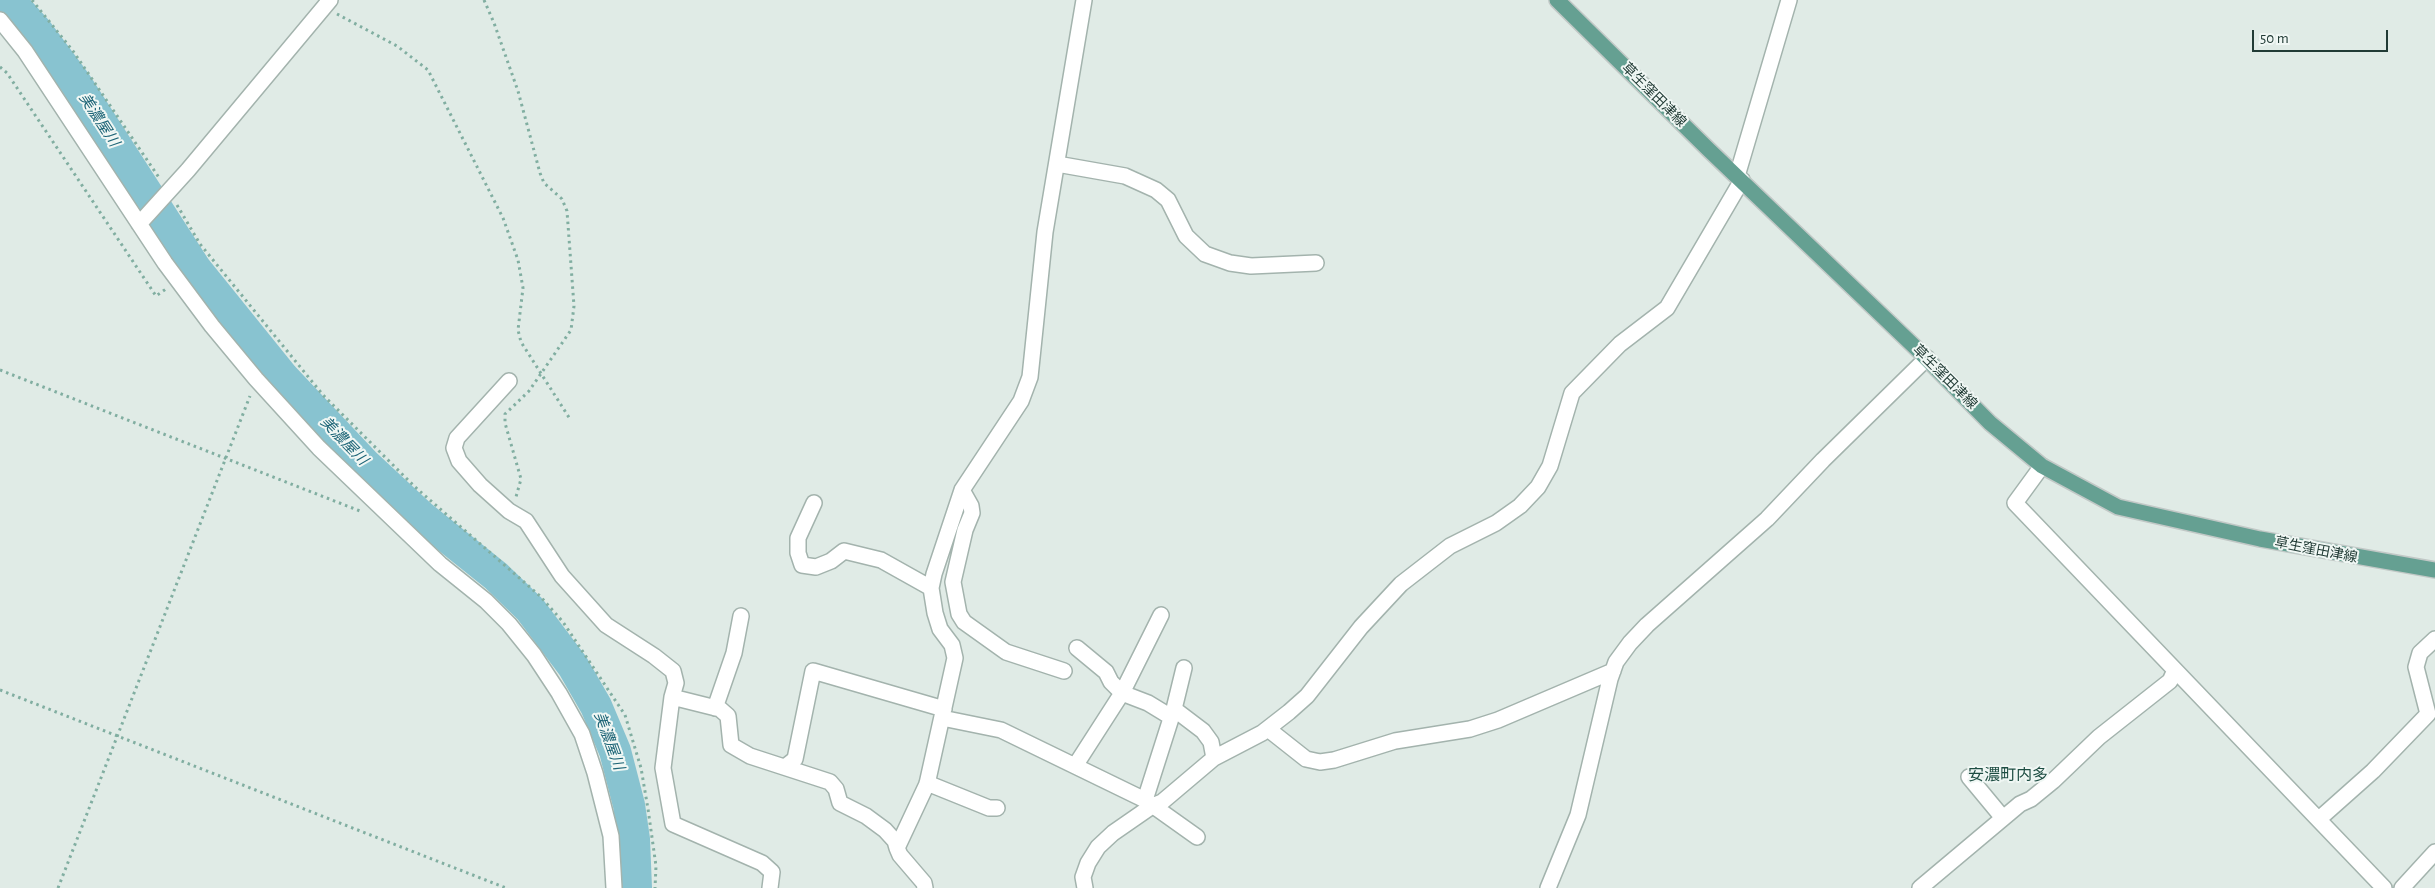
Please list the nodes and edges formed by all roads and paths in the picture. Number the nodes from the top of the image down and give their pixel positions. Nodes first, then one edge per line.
1 (32, 0) edge
2 (484, 0) edge
3 (1084, 0) edge
4 (1557, 0) edge
5 (1789, 0) edge
6 (326, 4) edge
7 (0, 20) edge
8 (0, 68) edge
9 (1057, 164) junction
10 (1740, 178) junction
11 (166, 193) junction
12 (143, 219) junction
13 (1316, 263) dead end
14 (178, 280) junction
15 (1927, 358) junction
16 (0, 370) edge
17 (540, 373) junction
18 (256, 379) junction
19 (509, 381) dead end
20 (570, 419) dead end
21 (226, 457) junction
22 (2042, 466) junction
23 (962, 490) junction
24 (814, 503) dead end
25 (383, 510) junction
26 (510, 512) junction
27 (2435, 570) edge
28 (931, 588) junction
29 (1161, 614) dead end
30 (741, 616) dead end
31 (2435, 639) edge
32 (1077, 648) dead end
33 (1184, 668) dead end
34 (2175, 670) junction
35 (1064, 671) dead end
36 (1613, 671) junction
37 (0, 690) edge
38 (1122, 693) junction
39 (672, 697) junction
40 (715, 708) junction
41 (1172, 713) junction
42 (943, 714) junction
43 (1268, 729) junction
44 (118, 735) junction
45 (1214, 758) junction
46 (1075, 766) junction
47 (785, 767) junction
48 (1968, 777) dead end
49 (927, 783) junction
50 (1149, 803) junction
51 (997, 808) dead end
52 (2003, 818) junction
53 (2319, 819) junction
54 (1197, 837) dead end
55 (897, 848) junction
56 (2435, 852) edge
57 (58, 888) edge
58 (506, 888) edge
59 (614, 888) edge
60 (655, 888) edge
61 (770, 888) edge
62 (925, 888) edge
63 (1085, 888) edge
64 (1548, 888) edge
65 (1920, 888) edge
66 (2384, 888) edge
67 (2402, 888) edge

1 - 11 path
2 - 17 path
3 - 9 street
4 - 10 main road, 草生窪田津線
5 - 10 street
6 - 11 street
6 - 17 path
7 - 12 street
8 - 14 path
9 - 13 street
9 - 23 street
10 - 15 main road, 草生窪田津線
10 - 43 street
11 - 12 street
11 - 60 path
12 - 14 street
14 - 18 street
15 - 22 main road, 草生窪田津線
15 - 36 street
16 - 21 path
17 - 20 path
17 - 26 path
18 - 21 path
18 - 25 street
19 - 26 street
21 - 25 path
21 - 44 path
22 - 27 main road, 草生窪田津線
22 - 34 street
23 - 28 street
23 - 35 street
24 - 28 street
25 - 59 street
26 - 39 street
28 - 42 street
29 - 38 street
30 - 40 street
31 - 53 street
32 - 38 street
33 - 41 street
34 - 52 street
34 - 53 street
36 - 43 street
36 - 64 street
37 - 44 path
38 - 41 street
38 - 46 street
39 - 40 street
39 - 61 street
40 - 47 street
41 - 45 street
41 - 50 street
42 - 46 street
42 - 47 street
42 - 49 street
43 - 45 street
44 - 57 path
44 - 58 path
45 - 50 street
46 - 50 street
47 - 55 street
48 - 52 street
49 - 51 street
49 - 55 street
50 - 54 street
50 - 63 street
52 - 65 street
53 - 66 street
55 - 62 street
56 - 67 street

